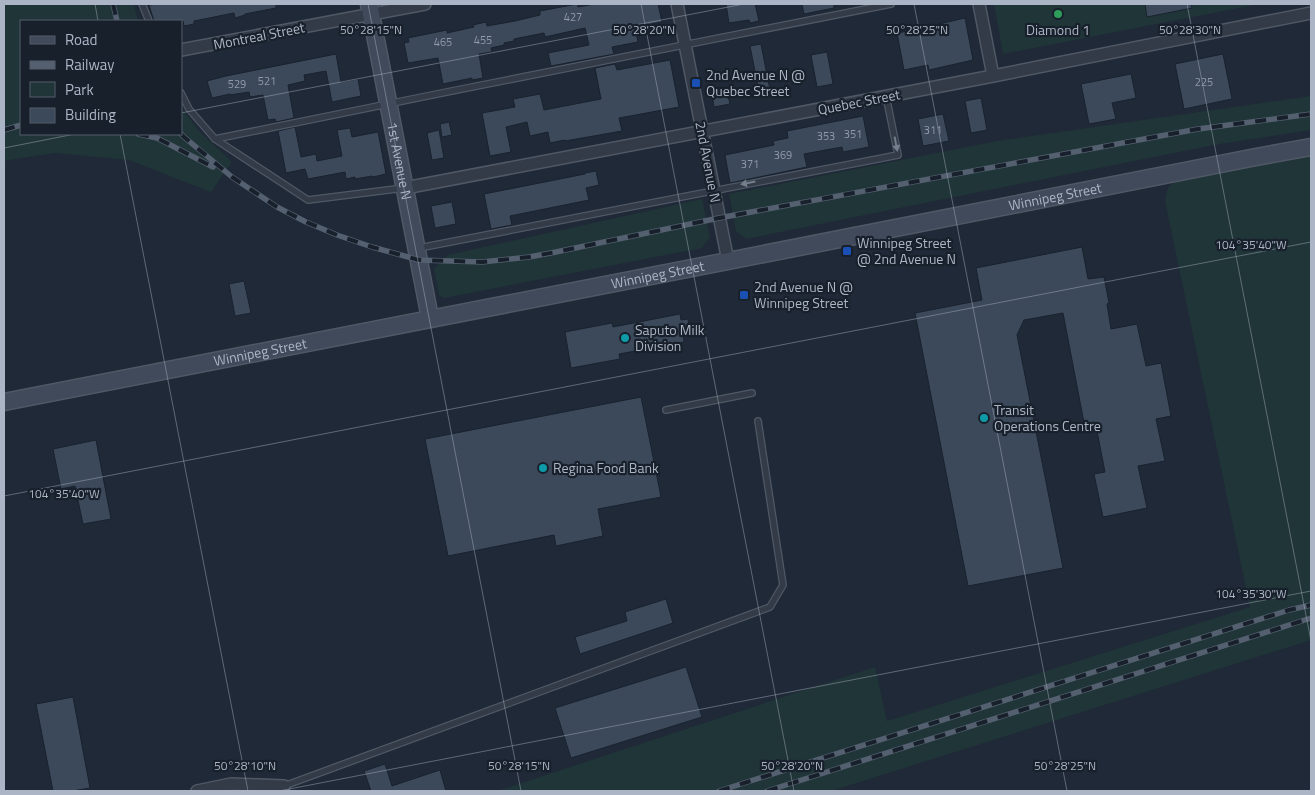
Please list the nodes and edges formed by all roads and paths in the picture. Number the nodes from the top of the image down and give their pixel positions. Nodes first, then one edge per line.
1 (142, 4) edge
2 (425, 4) edge
3 (677, 4) edge
4 (891, 4) edge
5 (978, 4) edge
6 (370, 9) edge
7 (1311, 13) edge
8 (149, 20) edge
9 (685, 46) junction
10 (182, 50) edge
11 (993, 76) junction
12 (182, 96) edge
13 (886, 96) junction
14 (389, 103) junction
15 (702, 132) junction
16 (215, 140) junction
17 (1311, 147) edge
18 (405, 188) junction
19 (713, 190) junction
20 (417, 248) junction
21 (728, 261) junction
22 (430, 318) junction
23 (752, 393) dead end
24 (4, 402) edge
25 (666, 410) dead end
26 (758, 421) dead end
27 (284, 786) junction
28 (197, 791) edge
29 (271, 791) edge

1 - 8 lane
2 - 6 street, Montreal Street
3 - 9 street, 2nd Avenue N
4 - 9 lane
5 - 11 street
6 - 10 street, Montreal Street
6 - 14 main road, 1st Avenue N
7 - 11 street, Quebec Street
9 - 14 lane
9 - 15 street, 2nd Avenue N
11 - 13 street, Quebec Street
12 - 16 lane
13 - 15 street, Quebec Street
13 -> 19 lane
14 - 16 lane
14 - 18 main road, 1st Avenue N
15 - 18 street, Quebec Street
15 - 19 street, 2nd Avenue N
16 - 18 lane
17 - 21 main road, Winnipeg Street
18 - 20 main road, 1st Avenue N
19 - 20 lane
19 - 21 street, 2nd Avenue N
20 - 22 main road, 1st Avenue N
21 - 22 main road, Winnipeg Street
22 - 24 main road, Winnipeg Street
23 - 25 lane
26 - 27 lane
27 - 28 street
27 - 29 street

